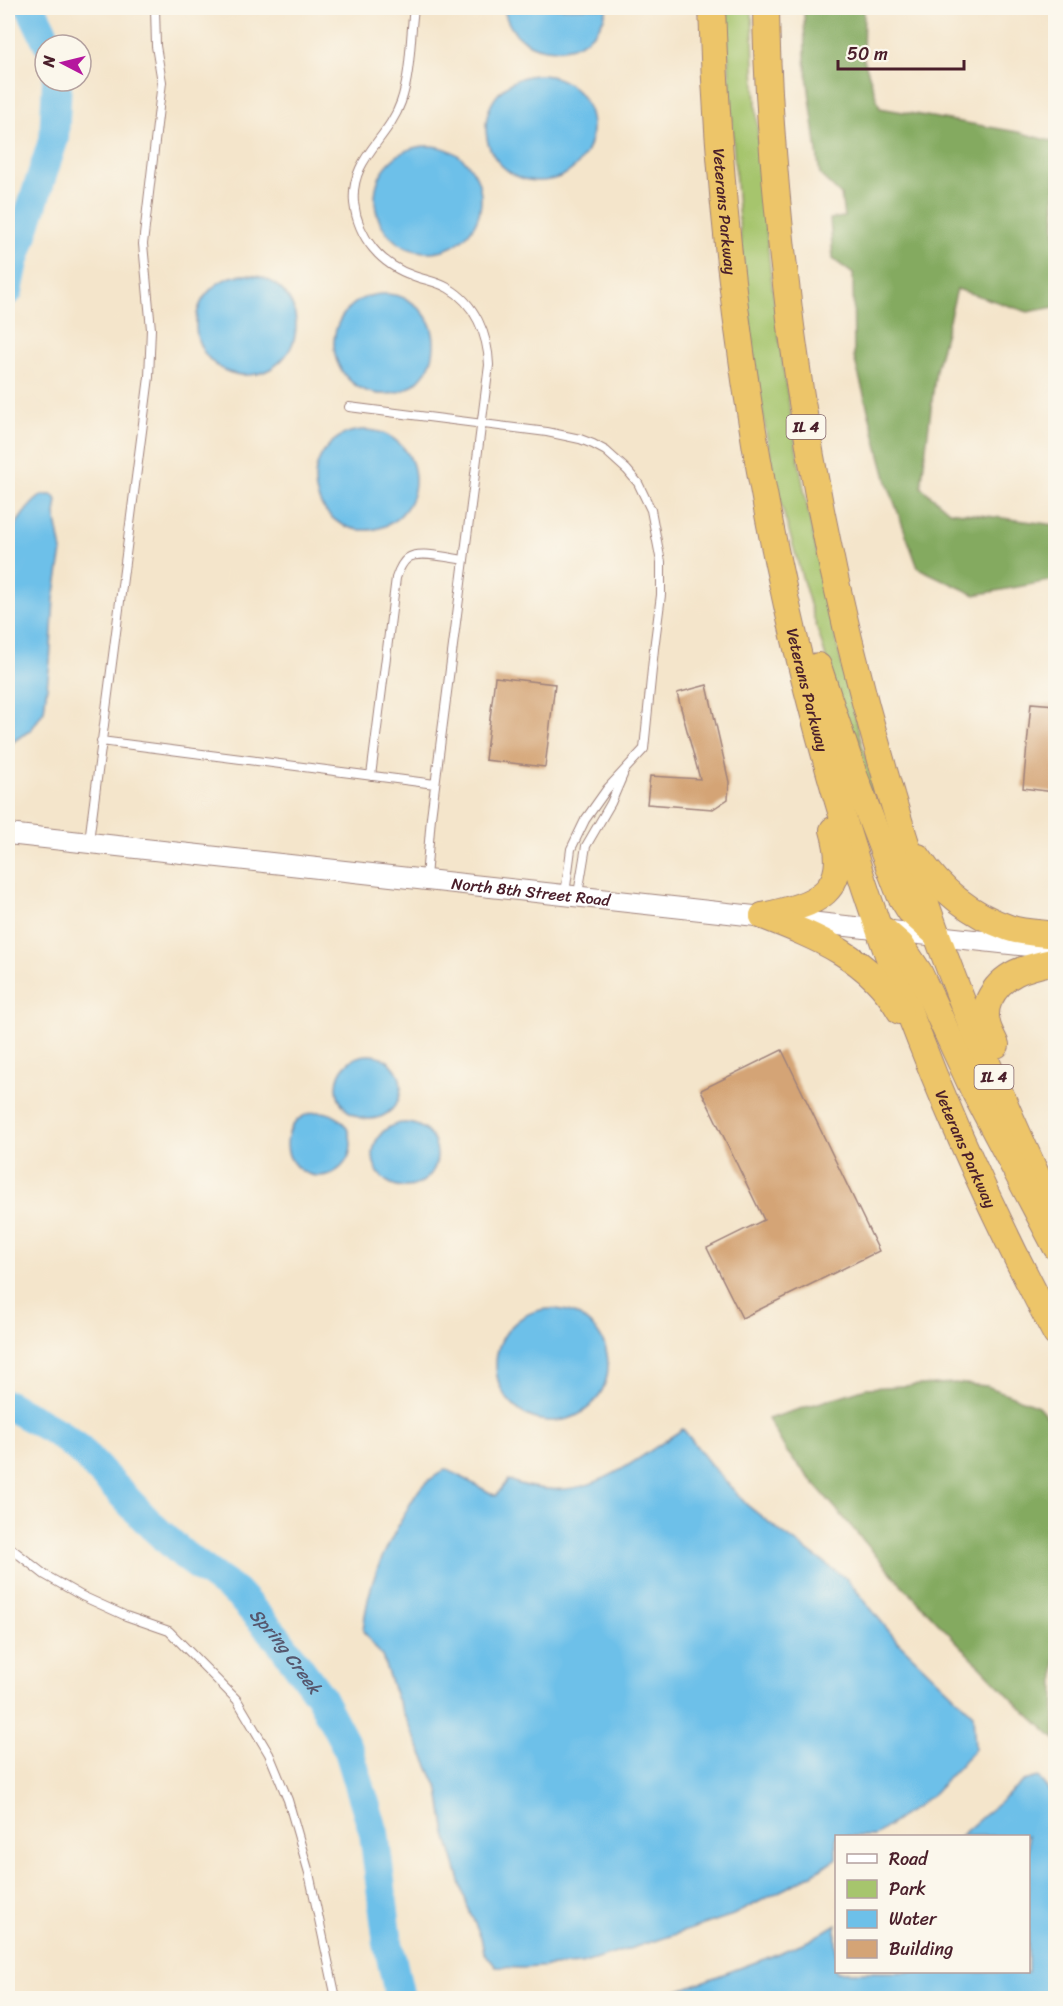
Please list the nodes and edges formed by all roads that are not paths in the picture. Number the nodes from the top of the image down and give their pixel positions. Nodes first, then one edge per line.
1 (155, 8) edge
2 (414, 8) edge
3 (712, 8) edge
4 (766, 8) edge
5 (349, 407) dead end
6 (482, 424) junction
7 (464, 561) junction
8 (785, 599) junction
9 (792, 632) junction
10 (101, 741) junction
11 (625, 771) junction
12 (371, 776) junction
13 (435, 784) junction
14 (8, 834) edge
15 (904, 838) junction
16 (89, 843) junction
17 (426, 880) junction
18 (571, 896) junction
19 (764, 916) junction
20 (879, 928) junction
21 (938, 935) junction
22 (1056, 935) edge
23 (1056, 949) edge
24 (1056, 961) edge
25 (931, 1064) junction
26 (1056, 1186) edge
27 (1056, 1217) edge
28 (1056, 1247) edge
29 (1056, 1334) edge
30 (8, 1546) edge
31 (336, 1998) edge

1 - 10 lane
2 - 6 lane
3 - 8 highway, Veterans Parkway
4 - 15 highway, IL 4
5 - 6 lane
6 - 7 lane
6 - 11 lane
7 - 12 lane
7 - 13 lane
8 - 9 highway, Veterans Parkway
8 - 21 highway
9 - 19 highway
9 - 20 highway, Veterans Parkway
10 - 12 lane
10 - 16 lane
11 - 18 lane
11 - 18 lane
12 - 13 lane
13 - 17 lane
14 - 16 street, North 8th Street Road
15 - 21 highway, IL 4
15 - 22 highway
16 - 17 street, North 8th Street Road
17 - 18 street, North 8th Street Road
18 - 19 street, North 8th Street Road
19 - 20 street, North 8th Street Road
19 - 25 highway
20 - 21 street, North 8th Street Road
20 - 25 highway, Veterans Parkway
20 - 28 highway
21 - 23 street, North 8th Street Road
21 - 27 highway, IL 4
24 - 26 highway
25 - 29 highway, Veterans Parkway
30 - 31 lane

